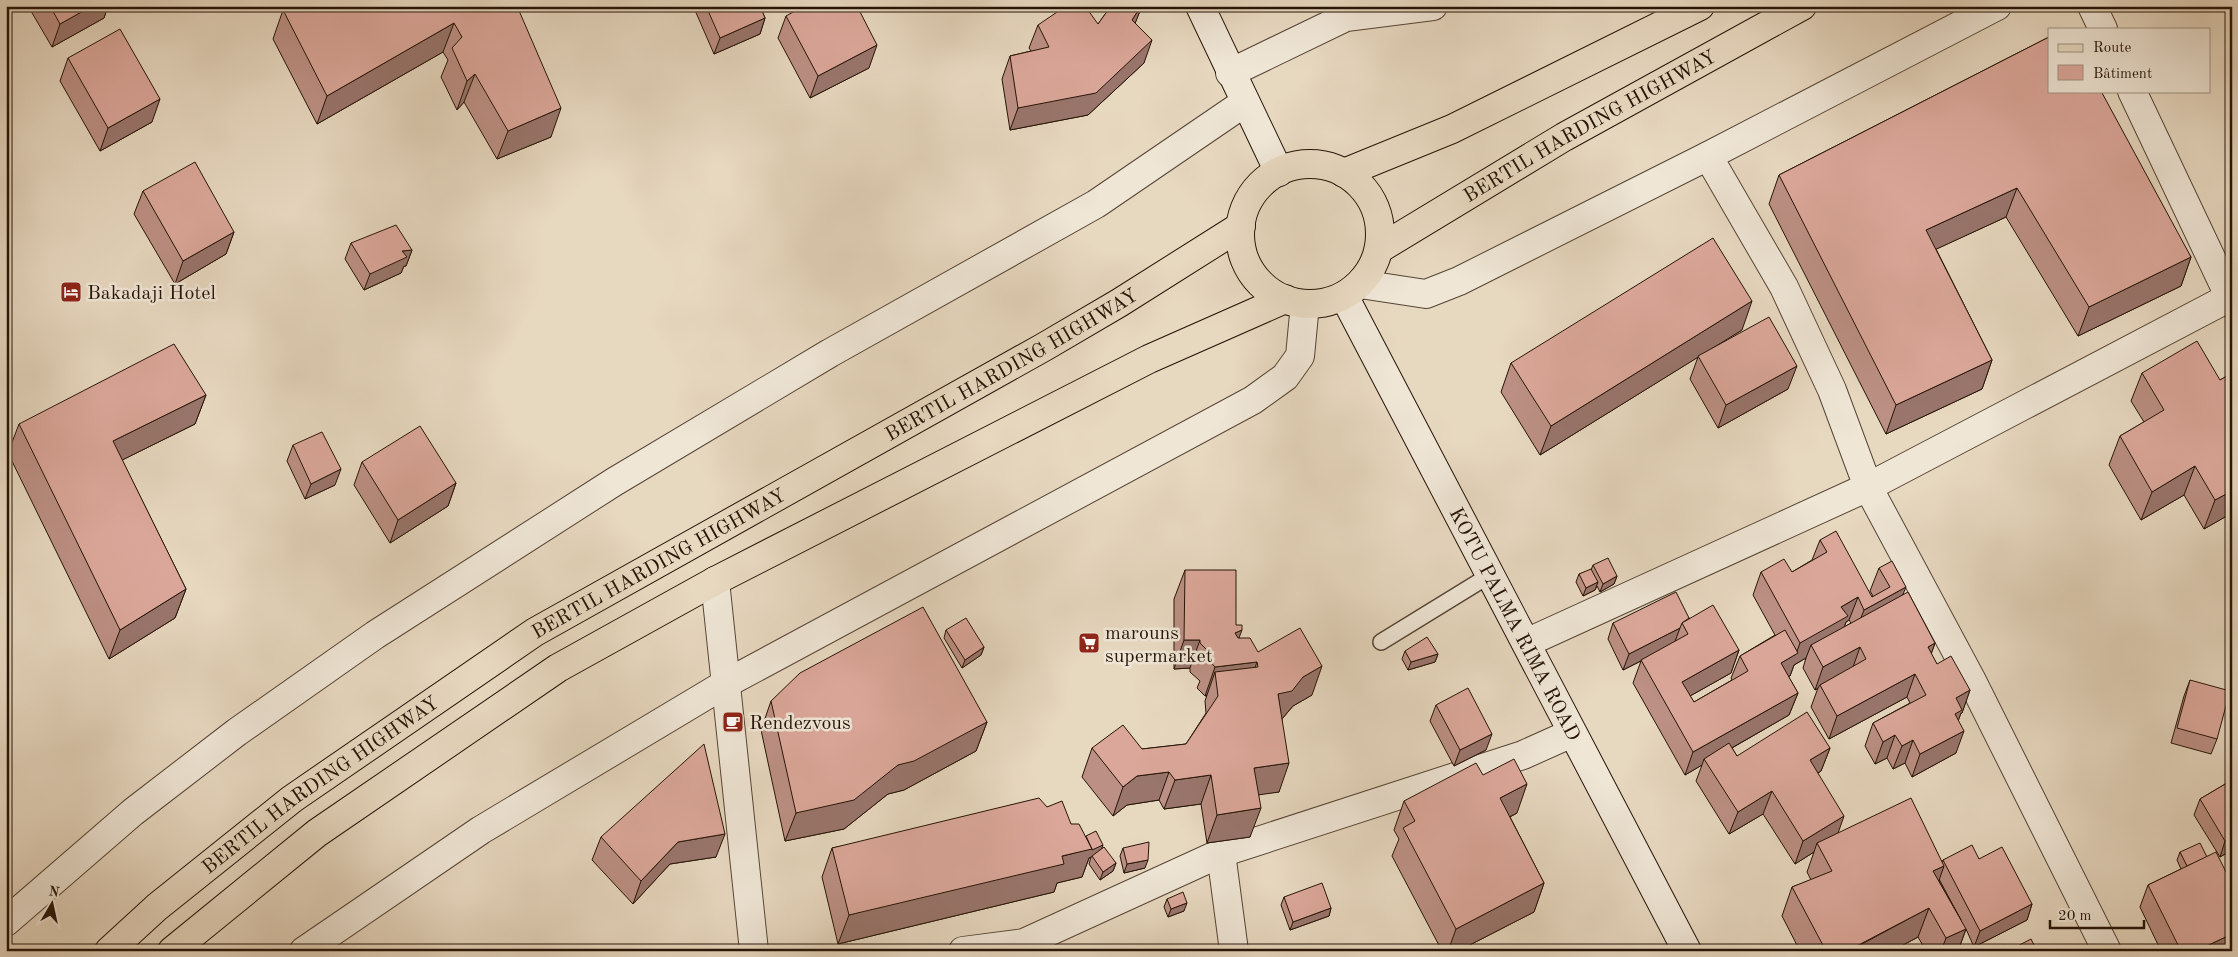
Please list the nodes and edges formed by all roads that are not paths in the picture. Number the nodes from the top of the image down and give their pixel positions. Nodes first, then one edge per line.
1 (1200, 6) edge
2 (1433, 6) edge
3 (1700, 6) edge
4 (1802, 6) edge
5 (1997, 6) edge
6 (2092, 6) edge
7 (2103, 28) edge
8 (1230, 73) junction
9 (2132, 92) edge
10 (1244, 103) junction
11 (1708, 156) junction
12 (1279, 172) junction
13 (1344, 173) junction
14 (1241, 226) junction
15 (1379, 250) junction
16 (1352, 290) junction
17 (2231, 298) edge
18 (1295, 301) junction
19 (1868, 487) junction
20 (1490, 575) junction
21 (715, 581) junction
22 (1381, 642) dead end
23 (1526, 643) junction
24 (725, 684) junction
25 (1572, 733) junction
26 (1221, 853) junction
27 (6, 922) edge
28 (109, 951) edge
29 (172, 951) edge
30 (304, 951) edge
31 (754, 951) edge
32 (963, 951) edge
33 (1234, 951) edge
34 (1687, 951) edge
35 (2107, 951) edge

1 - 8 street
2 - 8 street
3 - 13 main road
4 - 15 main road, BERTIL HARDING HIGHWAY
5 - 11 street
6 - 7 street
8 - 10 street
9 - 17 street
10 - 12 street
10 - 27 street
11 - 16 street
11 - 19 street
12 - 13 main road
12 - 14 main road
13 - 15 main road
14 - 18 main road
14 - 28 main road, BERTIL HARDING HIGHWAY
15 - 16 main road
16 - 18 main road, BERTIL HARDING HIGHWAY
16 - 20 street, KOTU PALMA RIMA ROAD
17 - 19 street
18 - 21 main road, BERTIL HARDING HIGHWAY
18 - 24 street
19 - 23 street
19 - 35 street
20 - 22 lane
20 - 23 street, KOTU PALMA RIMA ROAD
21 - 24 street
21 - 29 main road, BERTIL HARDING HIGHWAY
23 - 25 street, KOTU PALMA RIMA ROAD
24 - 30 street
24 - 31 street
25 - 26 street
25 - 34 street, KOTU PALMA RIMA ROAD
26 - 32 street
26 - 33 street

